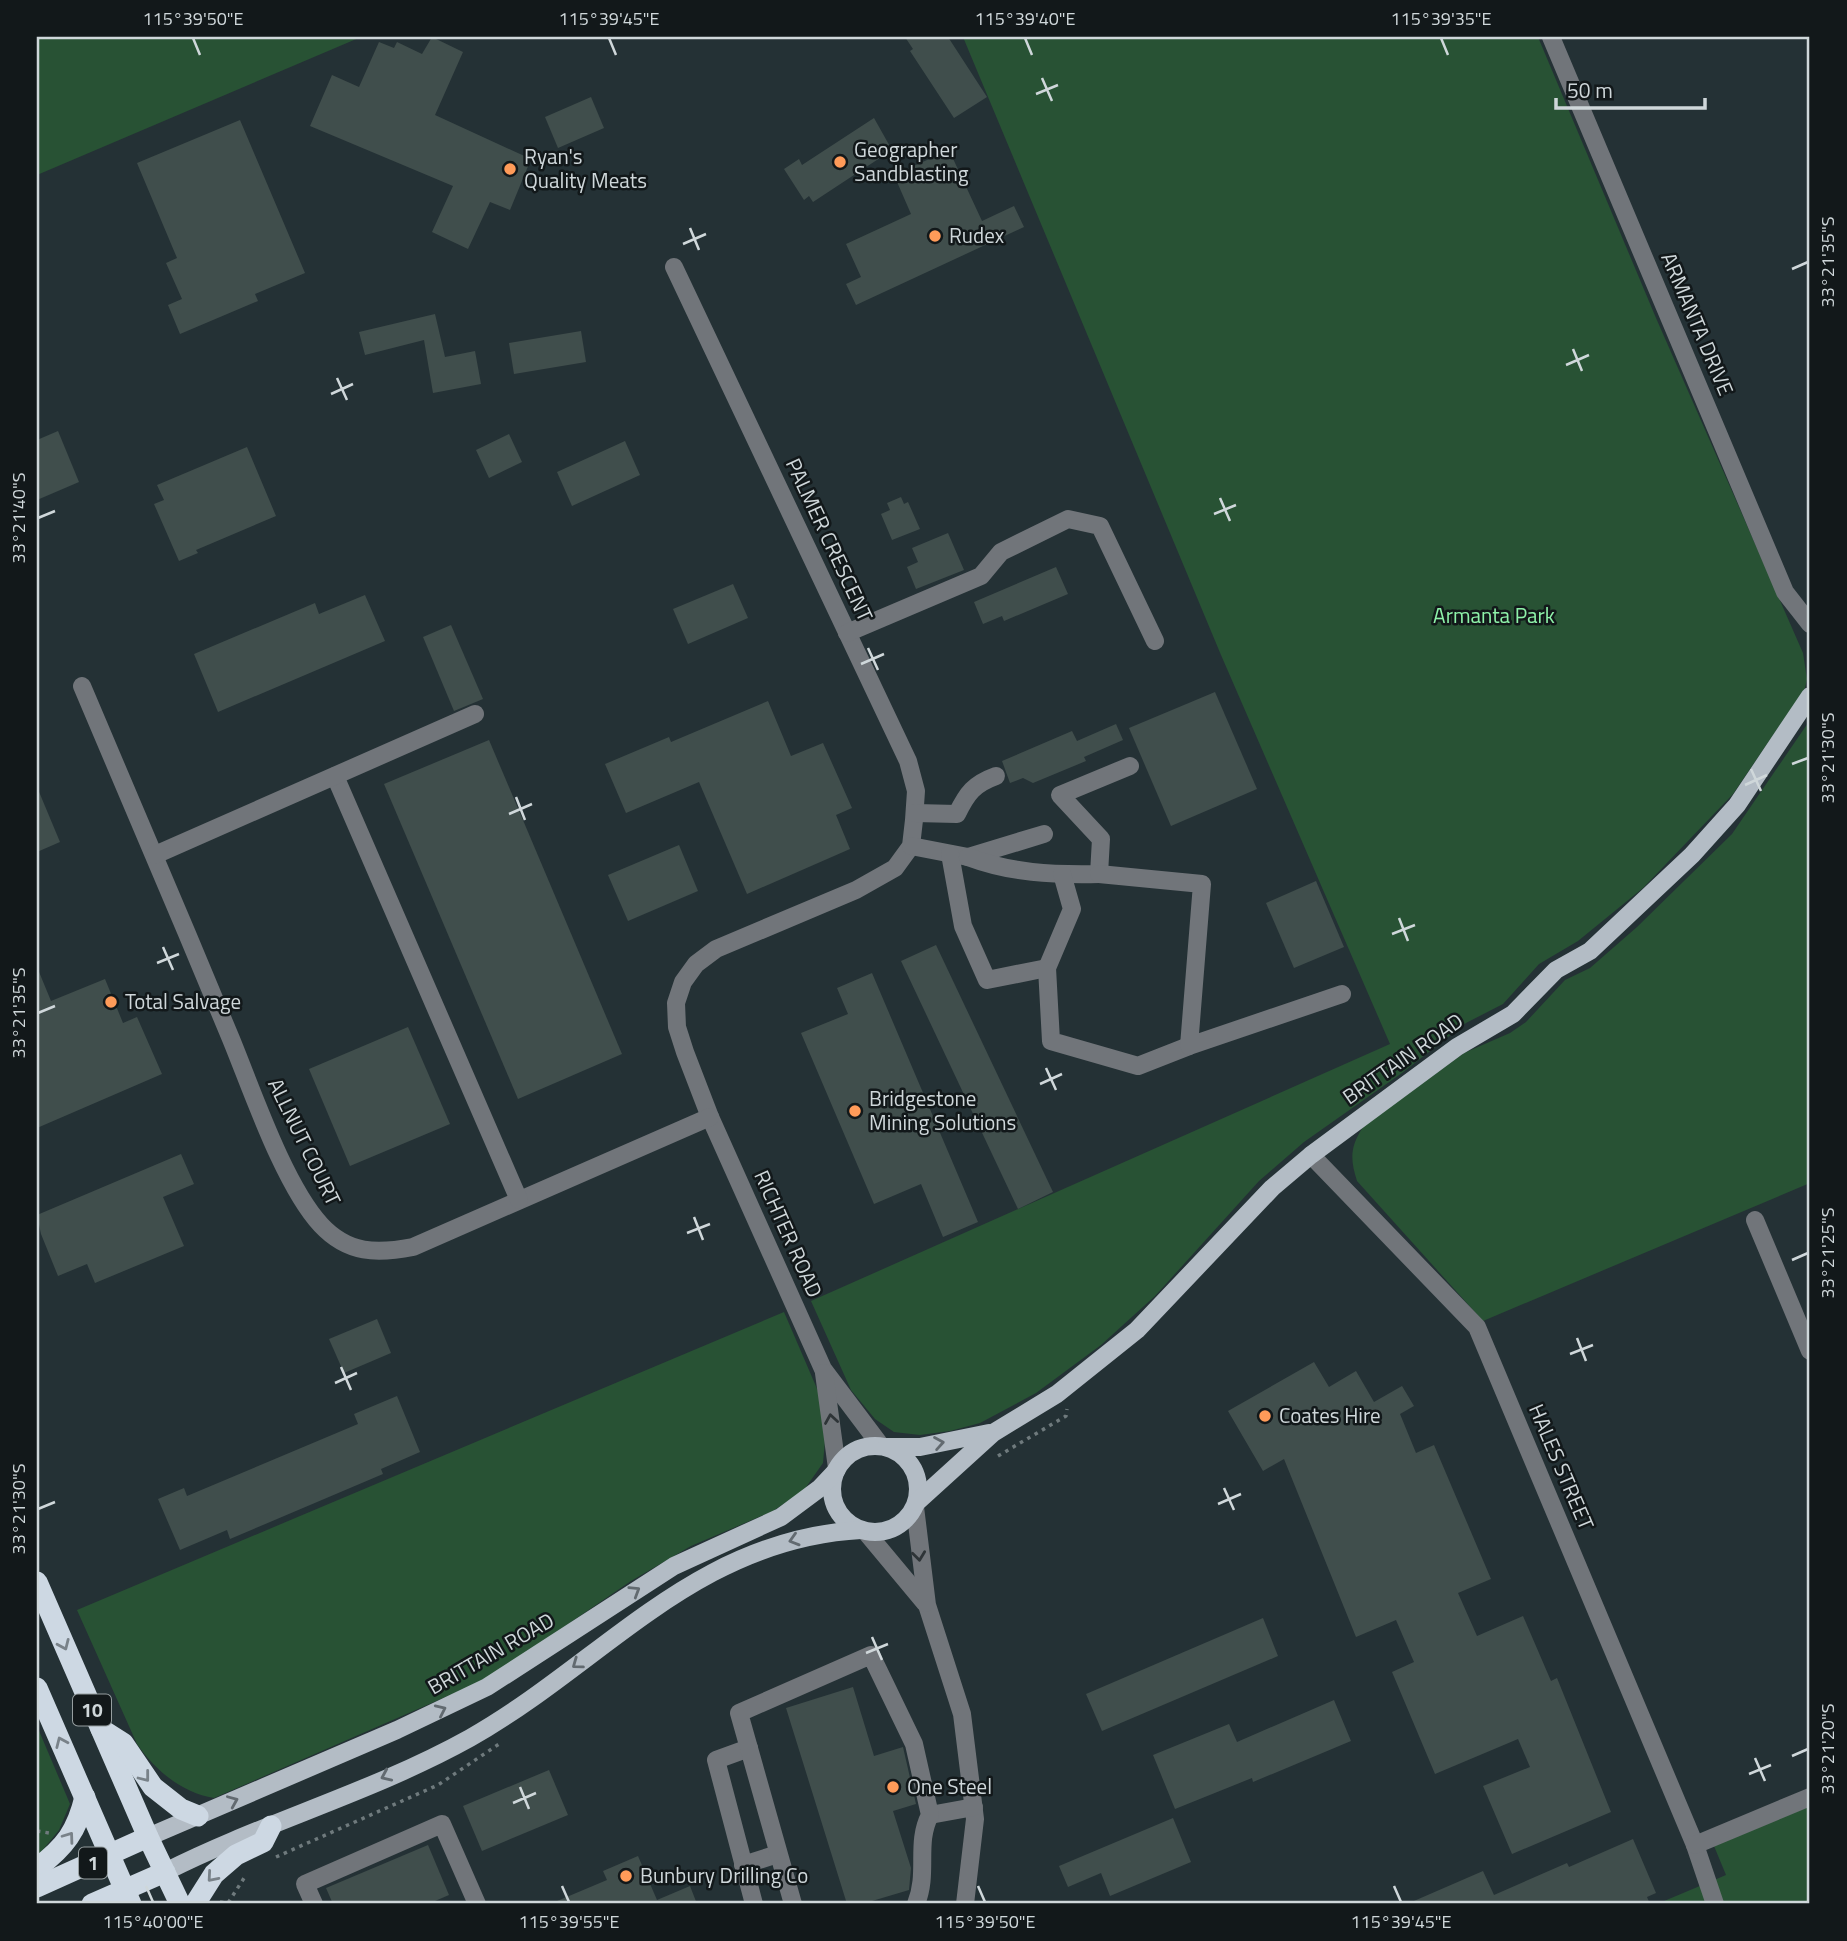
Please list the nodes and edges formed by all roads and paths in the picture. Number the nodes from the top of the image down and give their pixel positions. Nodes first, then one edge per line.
1 (1551, 37) edge
2 (674, 268) dead end
3 (1810, 624) edge
4 (847, 633) junction
5 (1155, 640) dead end
6 (82, 686) dead end
7 (1810, 696) edge
8 (475, 714) dead end
9 (1130, 766) dead end
10 (335, 776) junction
11 (996, 776) dead end
12 (915, 813) junction
13 (1044, 834) dead end
14 (911, 845) junction
15 (155, 855) junction
16 (959, 855) junction
17 (1062, 874) junction
18 (1099, 874) junction
19 (1047, 968) junction
20 (1342, 994) dead end
21 (1189, 1046) junction
22 (710, 1117) junction
23 (1311, 1154) junction
24 (519, 1200) junction
25 (1755, 1220) dead end
26 (1810, 1351) edge
27 (824, 1369) junction
28 (1068, 1410) dead end
29 (993, 1433) junction
30 (883, 1447) junction
31 (997, 1456) dead end
32 (837, 1470) junction
33 (916, 1504) junction
34 (863, 1530) junction
35 (37, 1582) edge
36 (927, 1605) junction
37 (37, 1688) edge
38 (101, 1729) junction
39 (749, 1748) junction
40 (85, 1797) junction
41 (1810, 1797) edge
42 (974, 1807) junction
43 (930, 1815) junction
44 (198, 1816) junction
45 (271, 1826) junction
46 (148, 1837) junction
47 (1695, 1845) junction
48 (778, 1854) junction
49 (110, 1856) junction
50 (743, 1865) junction
51 (37, 1868) edge
52 (165, 1872) junction
53 (37, 1887) edge
54 (128, 1897) edge
55 (92, 1904) edge
56 (180, 1904) edge
57 (195, 1904) edge
58 (314, 1904) edge
59 (477, 1904) edge
60 (754, 1904) edge
61 (793, 1904) edge
62 (916, 1904) edge
63 (965, 1904) edge
64 (1715, 1904) edge

1 - 3 street, ARMANTA DRIVE
2 - 4 street, PALMER CRESCENT
4 - 5 street
4 - 12 street, PALMER CRESCENT
6 - 15 street, ALLNUT COURT
7 - 23 main road, BRITTAIN ROAD
8 - 10 street
9 - 18 street
10 - 15 street
10 - 24 street
11 - 12 street
12 - 14 street, PALMER CRESCENT
13 - 16 street
14 - 16 street
14 - 22 street
15 - 24 street, ALLNUT COURT
16 - 17 street
16 - 19 street
17 - 18 street
17 - 19 street
18 - 21 street
19 - 21 street
20 - 21 street
22 - 24 street, ALLNUT COURT
22 - 27 street, RICHTER ROAD
23 - 29 main road, BRITTAIN ROAD
23 - 47 street, HALES STREET
25 - 26 street
27 - 30 street, RICHTER ROAD
32 -> 27 street, RICHTER ROAD
28 - 31 path
30 -> 29 main road, BRITTAIN ROAD
29 - 33 main road, BRITTAIN ROAD
30 - 32 main road
30 - 33 main road
32 - 34 main road
44 -> 32 main road, BRITTAIN ROAD
33 - 34 main road
33 -> 36 street
34 - 36 street
34 -> 45 main road
35 -> 38 highway, 10
36 - 42 street
40 -> 37 highway, 10
38 -> 44 highway
38 - 46 highway, 10
39 - 43 street
39 - 48 street
39 - 50 street
40 - 49 highway, 10
51 -> 40 highway
41 - 47 street
42 - 43 street
42 - 63 street
43 - 62 street
44 - 46 main road, BRITTAIN ROAD
45 - 52 main road
45 -> 57 highway
46 - 49 highway, 1
46 - 52 highway
47 - 64 street, HALES STREET
48 - 50 street
48 - 61 street
49 - 53 highway, 1
49 - 54 highway, 1
50 - 60 street
52 - 54 highway, 1
52 - 56 highway
54 - 55 highway, 1
58 - 59 street

